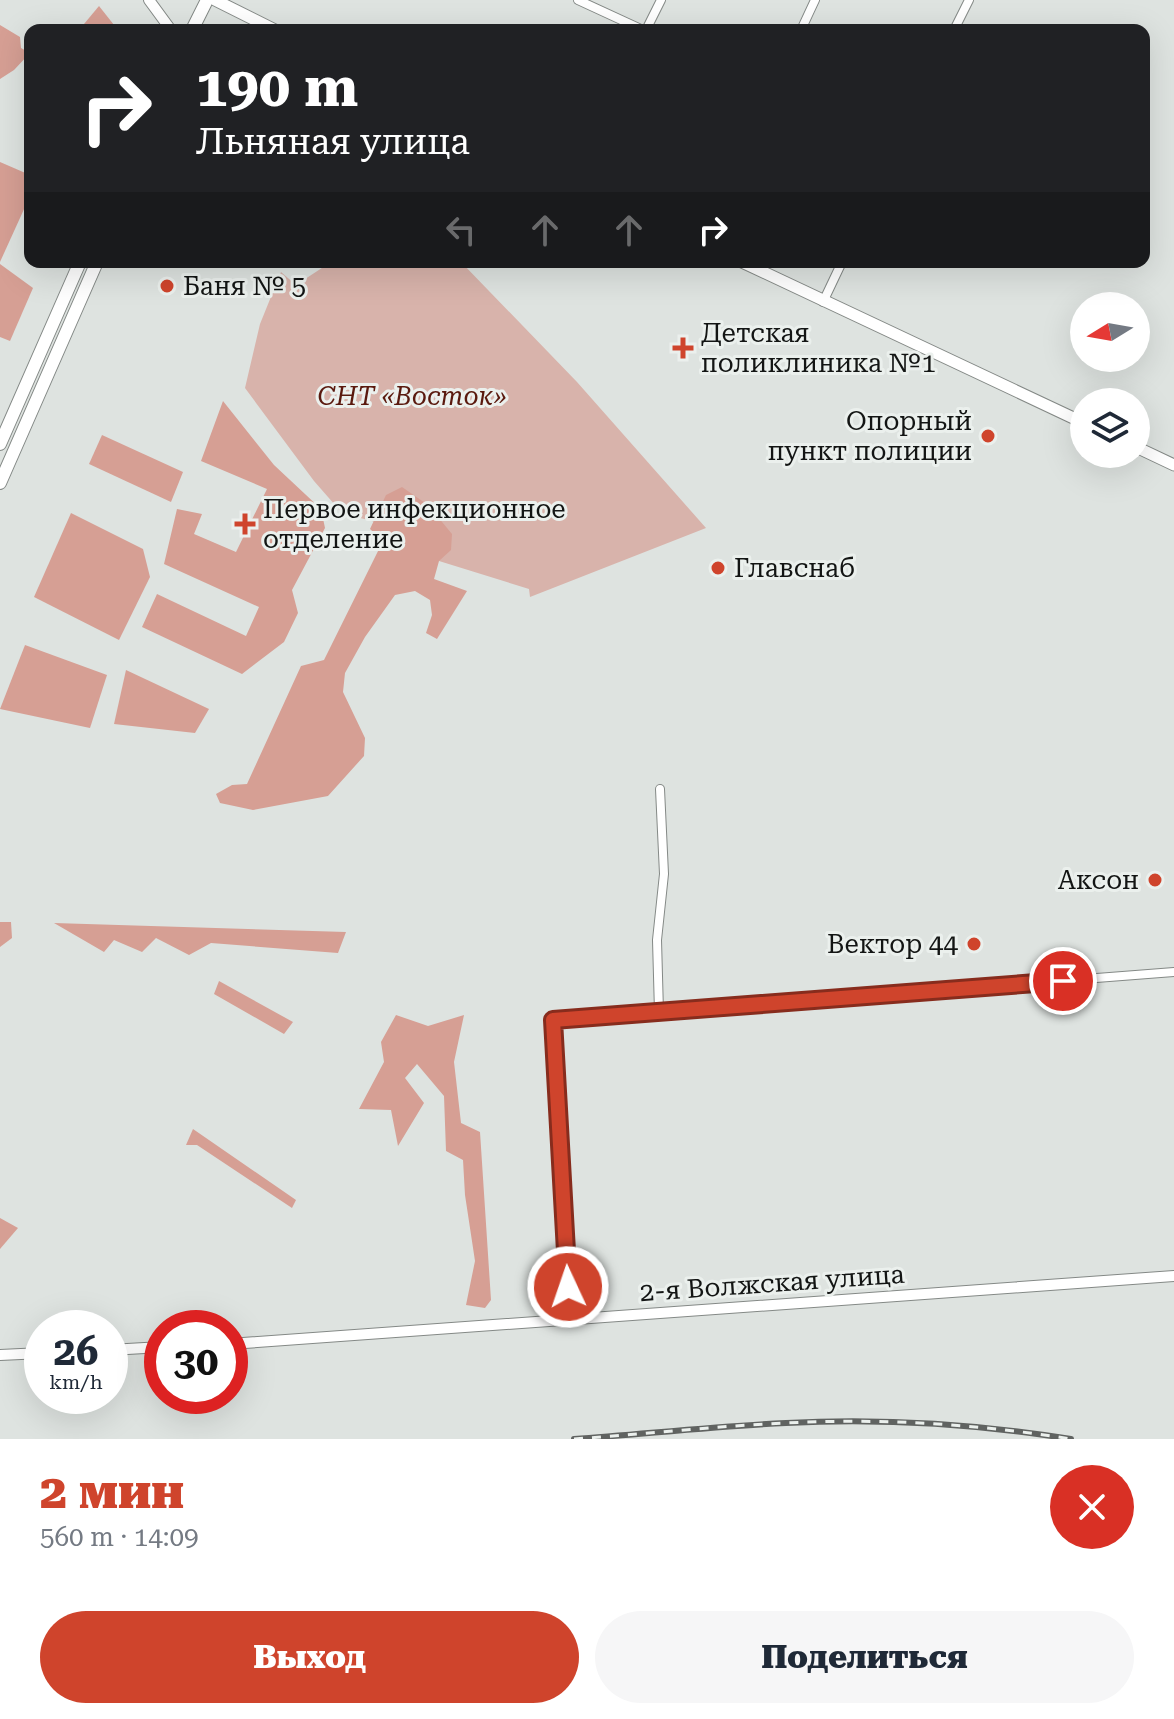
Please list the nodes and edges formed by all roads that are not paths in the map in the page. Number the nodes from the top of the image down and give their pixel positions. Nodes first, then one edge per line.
1 (149, 0) edge
2 (207, 0) edge
3 (215, 0) edge
4 (578, 0) edge
5 (661, 0) edge
6 (815, 0) edge
7 (969, 0) edge
8 (167, 24) edge
9 (195, 24) edge
10 (263, 24) edge
11 (632, 24) edge
12 (648, 24) edge
13 (804, 24) edge
14 (957, 24) edge
15 (77, 268) edge
16 (94, 268) edge
17 (754, 268) edge
18 (839, 268) edge
19 (823, 302) junction
20 (1070, 417) edge
21 (0, 444) edge
22 (1150, 454) edge
23 (1174, 465) edge
24 (0, 483) edge
25 (660, 789) dead end
26 (1174, 972) edge
27 (659, 1012) junction
28 (1174, 1276) edge
29 (569, 1319) junction
30 (248, 1343) edge
31 (24, 1354) edge
32 (0, 1355) edge

1 - 8 street
2 - 9 main road
3 - 10 main road
4 - 11 street
5 - 12 street
6 - 13 street
7 - 14 street
15 - 21 main road
16 - 24 main road
17 - 19 main road
18 - 19 street
19 - 20 main road
22 - 23 main road
25 - 27 street
26 - 27 street
27 - 29 street
28 - 29 street, 2-я Волжская улица
29 - 30 street, 2-я Волжская улица
31 - 32 street

